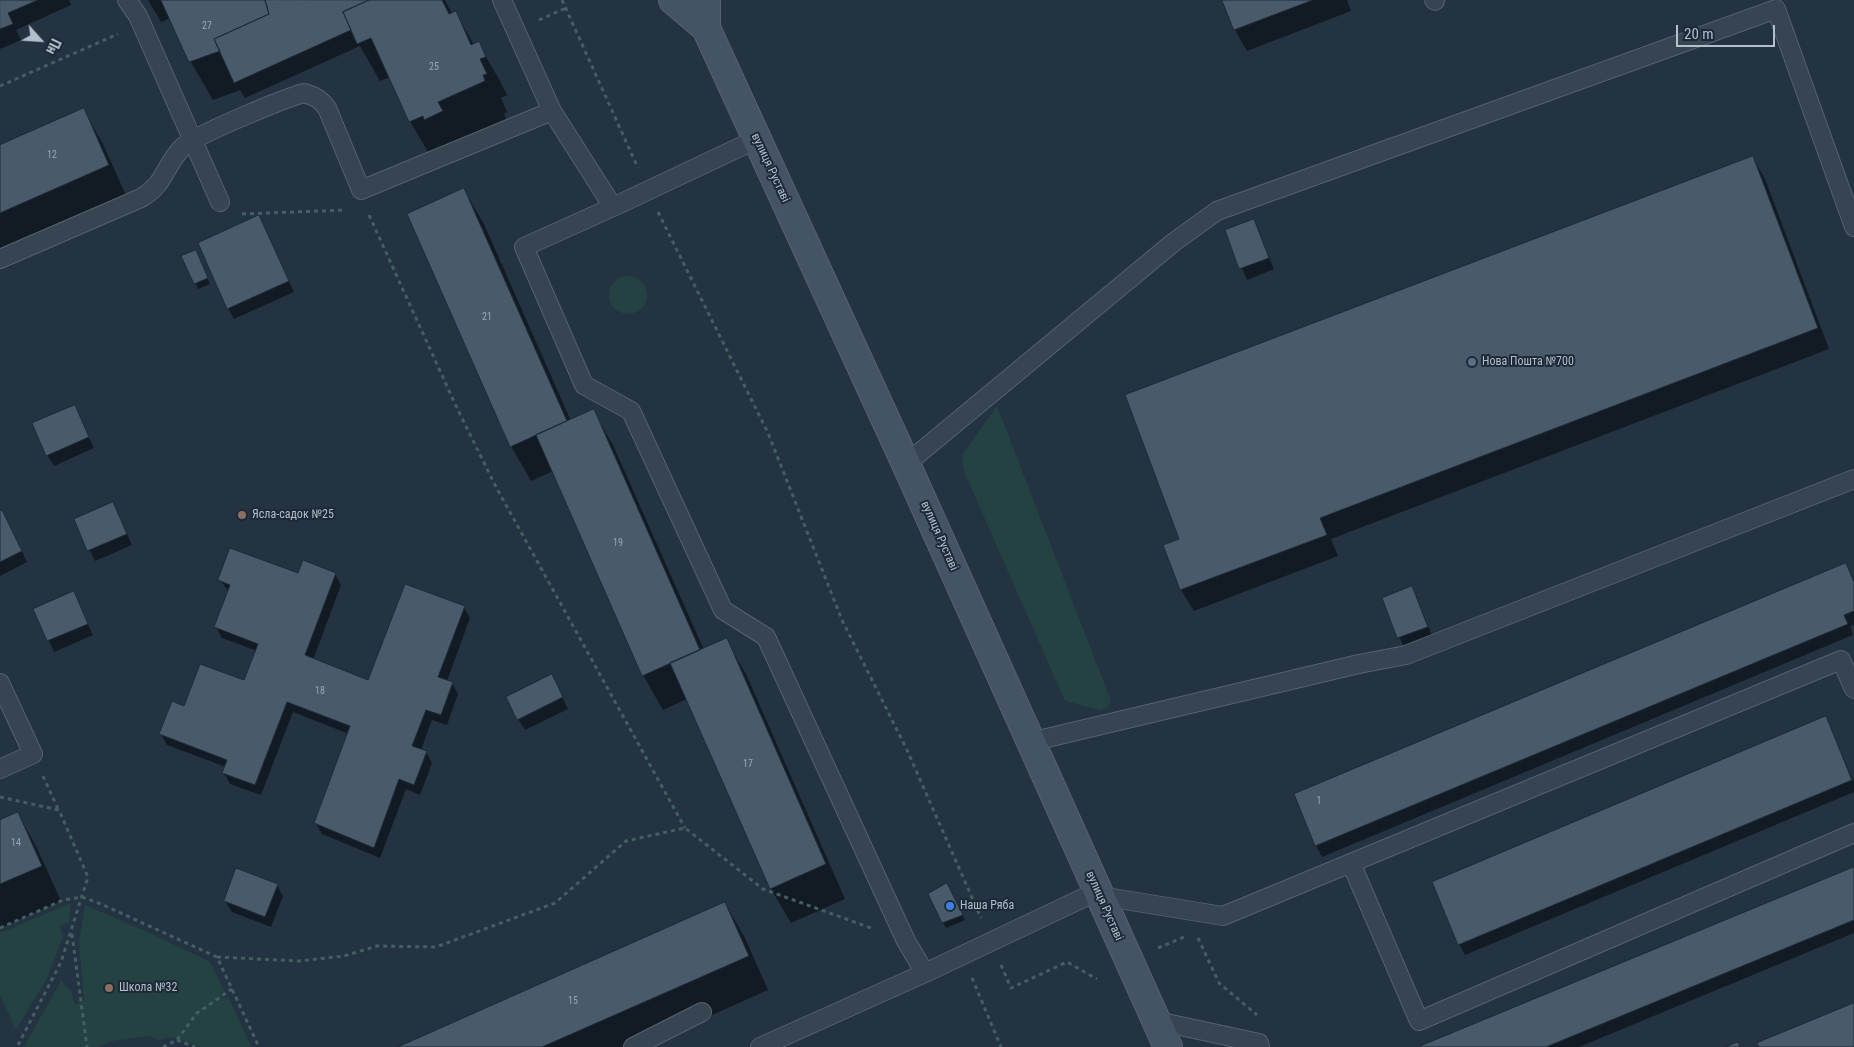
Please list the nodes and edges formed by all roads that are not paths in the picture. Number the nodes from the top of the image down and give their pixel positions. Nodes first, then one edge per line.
1 (127, 0) edge
2 (502, 0) edge
3 (673, 0) edge
4 (706, 0) edge
5 (706, 28) junction
6 (552, 111) junction
7 (193, 140) junction
8 (756, 140) junction
9 (220, 202) road end
10 (612, 208) junction
11 (1854, 226) edge
12 (0, 260) edge
13 (906, 464) junction
14 (1854, 478) edge
15 (0, 683) edge
16 (1854, 689) edge
17 (1030, 742) junction
18 (0, 769) edge
19 (1854, 834) edge
20 (1351, 863) junction
21 (1099, 894) junction
22 (925, 973) junction
23 (702, 1012) dead end
24 (1156, 1021) junction
25 (633, 1047) edge
26 (760, 1047) edge
27 (1168, 1047) edge
28 (1260, 1047) edge

1 - 7 lane
2 - 6 lane
3 - 5 main road
4 - 5 main road
5 - 8 main road, вулиця Руставі
6 - 7 lane
6 - 10 lane
7 - 9 lane
7 - 12 lane
8 - 10 lane
8 - 13 main road, вулиця Руставі
10 - 22 lane
11 - 13 lane
13 - 17 main road, вулиця Руставі
14 - 17 lane
15 - 18 lane
16 - 20 lane
17 - 21 main road, вулиця Руставі
19 - 20 lane
20 - 21 lane
21 - 22 lane
21 - 24 main road, вулиця Руставі
22 - 26 lane
23 - 25 lane
24 - 27 main road, вулиця Руставі
24 - 28 lane

